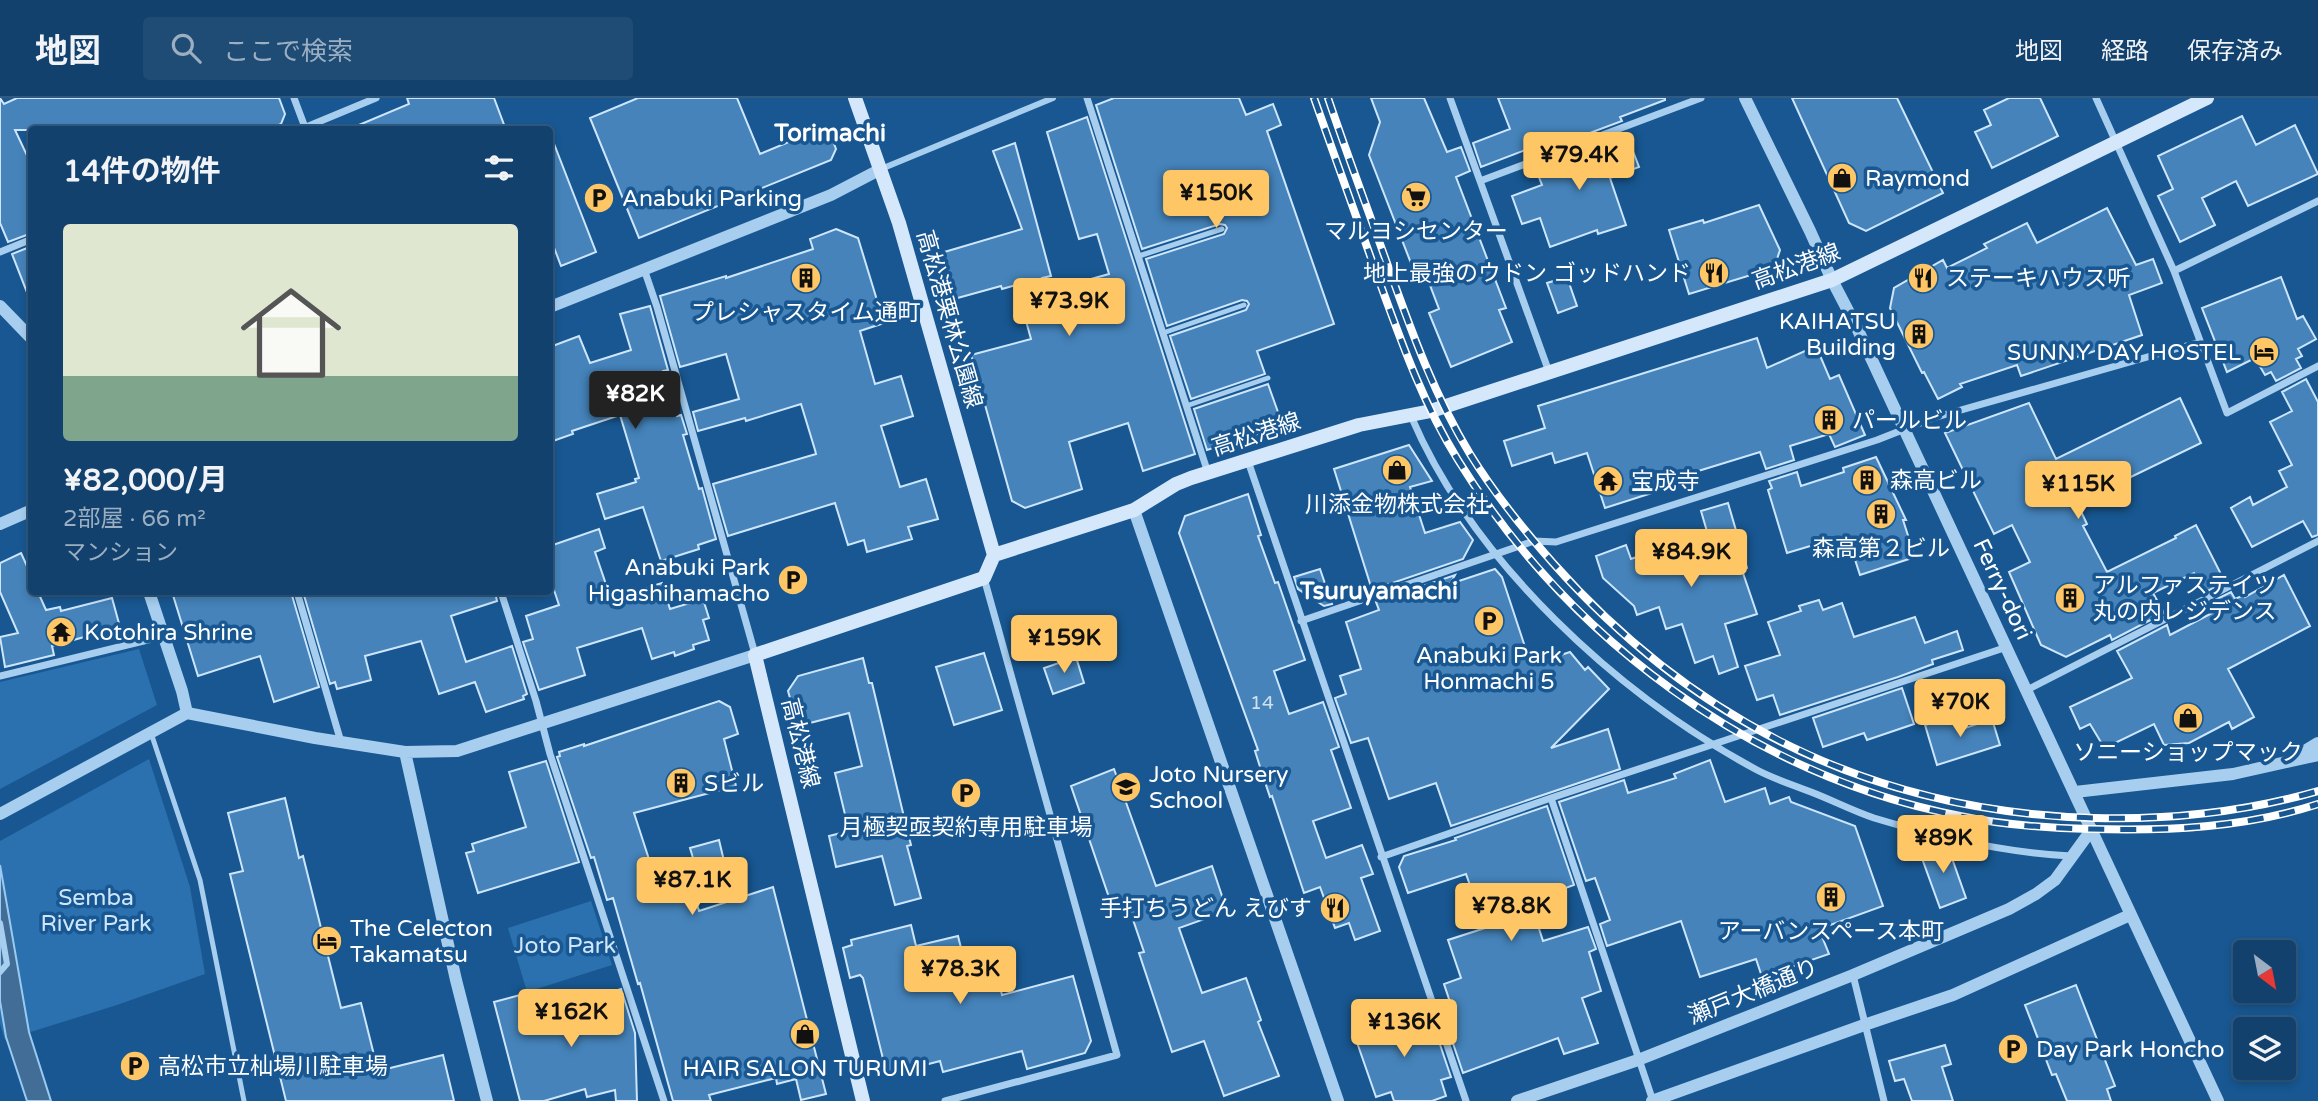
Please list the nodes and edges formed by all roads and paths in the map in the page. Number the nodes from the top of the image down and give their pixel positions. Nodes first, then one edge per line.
1 (294, 98) edge
2 (376, 98) edge
3 (855, 98) edge
4 (1053, 98) edge
5 (1087, 98) edge
6 (1450, 98) edge
7 (1701, 98) edge
8 (1745, 98) edge
9 (2096, 98) edge
10 (2207, 98) edge
11 (303, 126) edge
12 (311, 126) edge
13 (2116, 143) junction
14 (881, 169) junction
15 (1479, 181) junction
16 (2318, 201) edge
17 (1222, 229) dead end
18 (28, 241) edge
19 (0, 252) edge
20 (1139, 256) junction
21 (644, 268) junction
22 (2174, 271) junction
23 (1832, 280) junction
24 (553, 305) edge
25 (1244, 305) dead end
26 (0, 306) edge
27 (1163, 333) junction
28 (28, 335) edge
29 (2200, 342) junction
30 (2318, 366) edge
31 (1549, 372) junction
32 (1268, 378) dead end
33 (1186, 406) junction
34 (1411, 416) junction
35 (1904, 429) junction
36 (1248, 461) junction
37 (1208, 474) junction
38 (1134, 510) junction
39 (28, 512) edge
40 (0, 524) edge
41 (2318, 541) edge
42 (1498, 554) junction
43 (994, 555) junction
44 (984, 578) junction
45 (150, 595) edge
46 (299, 595) edge
47 (501, 595) edge
48 (1301, 621) junction
49 (164, 636) junction
50 (2007, 647) junction
51 (755, 654) junction
52 (0, 676) edge
53 (2027, 690) junction
54 (187, 713) junction
55 (542, 724) junction
56 (151, 733) junction
57 (341, 742) junction
58 (2318, 743) edge
59 (1712, 745) junction
60 (405, 752) junction
61 (2318, 755) edge
62 (2283, 765) junction
63 (2076, 792) junction
64 (1551, 798) junction
65 (0, 814) edge
66 (2092, 829) junction
67 (2071, 856) junction
68 (1381, 857) junction
69 (2130, 915) junction
70 (0, 923) edge
71 (0, 972) edge
72 (1853, 975) junction
73 (1867, 1024) junction
74 (1638, 1060) junction
75 (244, 1101) edge
76 (487, 1101) edge
77 (664, 1101) edge
78 (862, 1101) edge
79 (945, 1101) edge
80 (1338, 1101) edge
81 (1466, 1101) edge
82 (1517, 1101) edge
83 (1652, 1101) edge
84 (1884, 1101) edge
85 (2218, 1101) edge

1 - 11 street
2 - 12 street
3 - 14 main road, 高松港栗林公園線
4 - 14 street
5 - 20 street
6 - 15 street
7 - 15 street
8 - 23 street, Ferry-dori
9 - 13 street
10 - 13 main road, 高松港線
13 - 22 street
13 - 23 main road, 高松港線
14 - 21 street
14 - 43 main road, 高松港栗林公園線
15 - 31 street
16 - 22 street
17 - 20 lane
18 - 19 street
20 - 27 street
21 - 24 street
21 - 51 street
22 - 29 street
23 - 31 main road, 高松港線
23 - 35 street, Ferry-dori
25 - 27 lane
26 - 28 street
27 - 33 street
29 - 30 street
29 - 35 street
31 - 34 main road, 高松港線
32 - 33 lane
33 - 37 street
34 - 36 main road, 高松港線
34 - 42 street
35 - 42 street
35 - 50 street, Ferry-dori
36 - 37 main road, 高松港線
36 - 48 street
37 - 38 main road, 高松港線
38 - 43 main road, 高松港線
38 - 80 street
39 - 40 street
41 - 53 street
42 - 48 street
42 - 59 street
43 - 44 main road
44 - 51 main road
44 - 79 street
45 - 49 street
46 - 57 street
47 - 55 street
48 - 68 street
49 - 52 street
49 - 54 street
50 - 53 street, Ferry-dori
50 - 59 street
51 - 55 street
51 - 78 main road, 高松港線
53 - 63 street, Ferry-dori
54 - 56 street
54 - 57 street
55 - 60 street
55 - 77 street
56 - 65 street
56 - 75 lane
57 - 60 street
58 - 62 street
59 - 64 street
59 - 67 street
60 - 76 street
61 - 62 street
62 - 63 street
63 - 66 street, Ferry-dori
64 - 68 street
64 - 74 street
66 - 67 street, 瀬戸大橋通り
66 - 69 street, Ferry-dori
67 - 72 street, 瀬戸大橋通り
68 - 81 street
69 - 73 street
69 - 85 street, Ferry-dori
70 - 71 street
72 - 73 street
72 - 74 street, 瀬戸大橋通り
73 - 83 street
73 - 84 street
74 - 82 street, 瀬戸大橋通り
74 - 83 street

